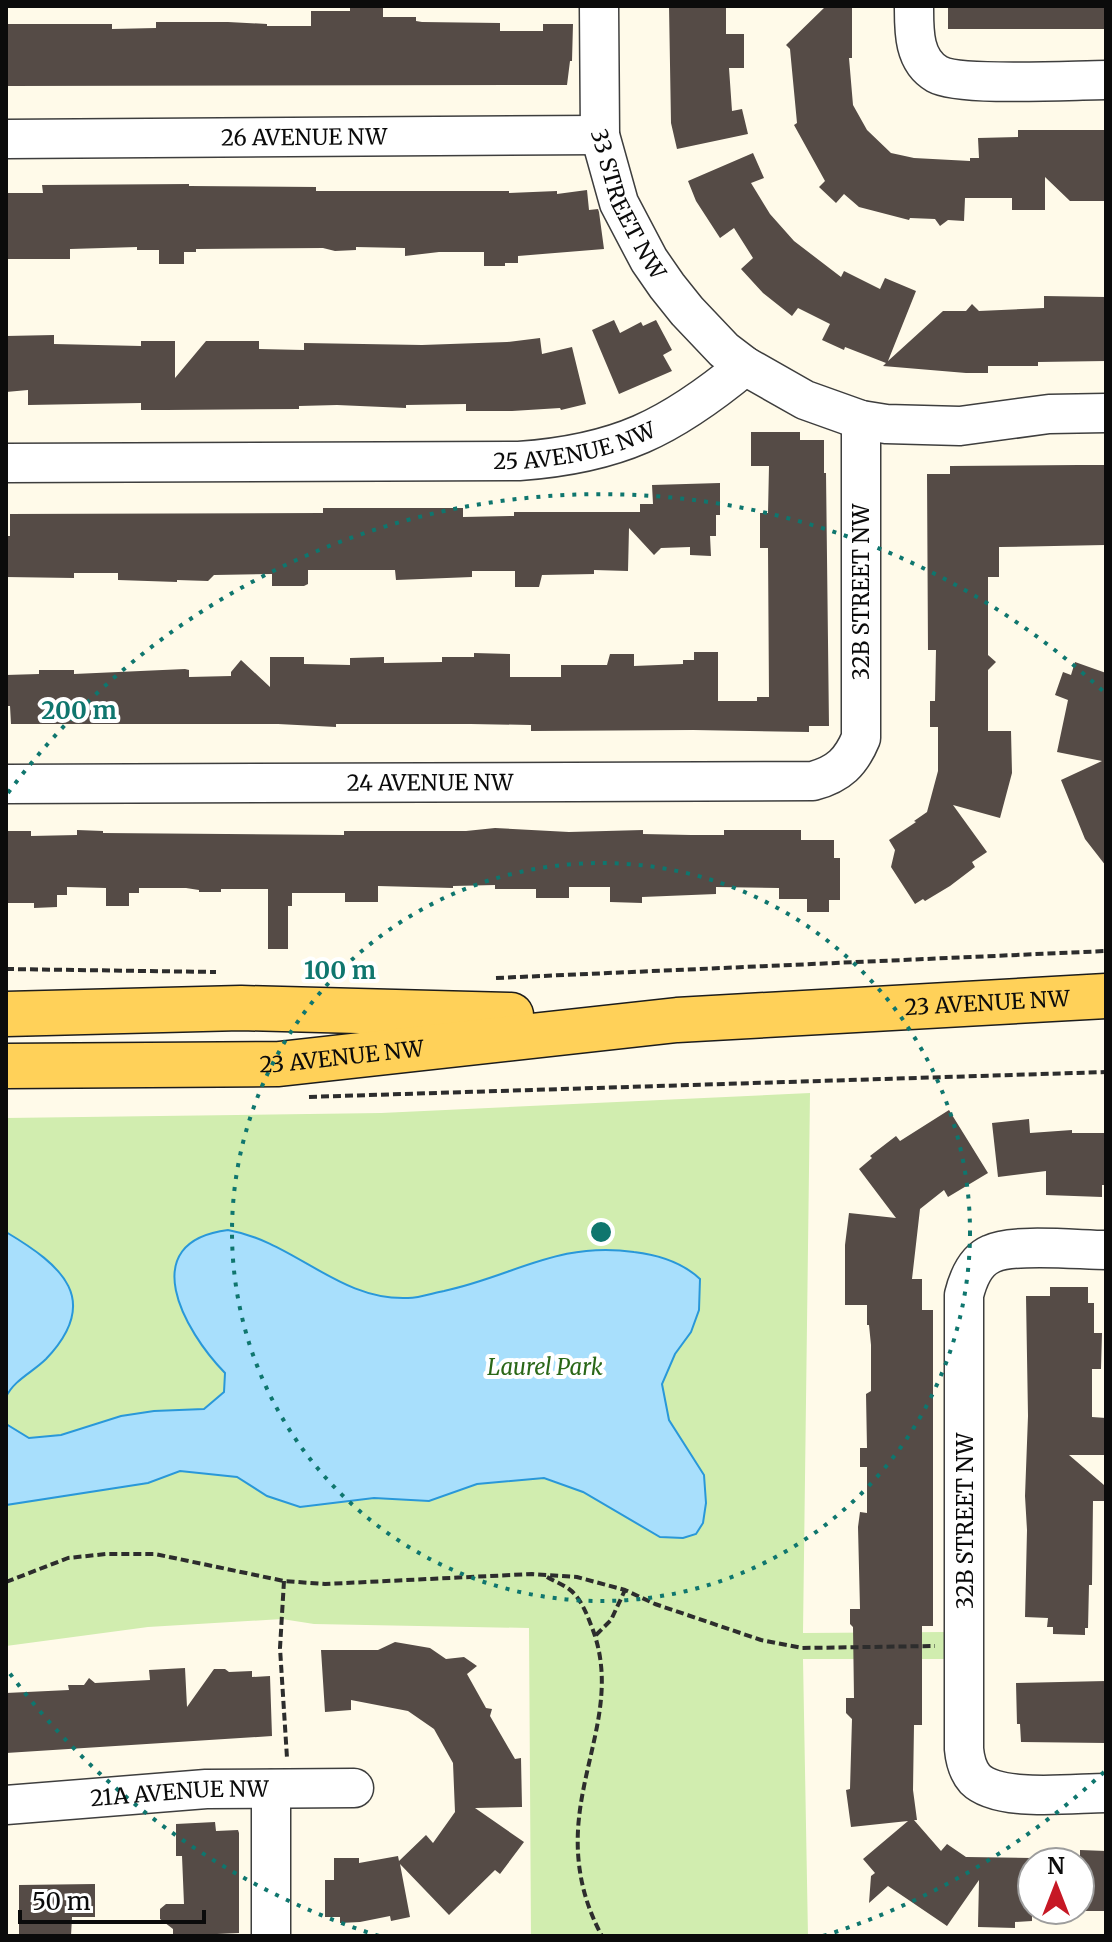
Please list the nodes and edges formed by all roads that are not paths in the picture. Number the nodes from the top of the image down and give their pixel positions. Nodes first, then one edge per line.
1 (599, 6) edge
2 (914, 6) edge
3 (1106, 80) edge
4 (600, 135) junction
5 (6, 139) edge
6 (745, 366) junction
7 (1106, 413) edge
8 (861, 420) junction
9 (6, 463) edge
10 (849, 762) joint
11 (6, 784) edge
12 (1106, 996) edge
13 (6, 1014) edge
14 (677, 1020) junction
15 (6, 1066) edge
16 (1106, 1250) edge
17 (354, 1788) dead end
18 (280, 1789) junction
19 (1106, 1793) edge
20 (6, 1805) edge
21 (271, 1936) edge

1 - 4 street, 33 STREET NW
2 - 3 street
4 - 5 street, 26 AVENUE NW
4 - 6 street, 33 STREET NW
6 - 8 street
6 - 9 street, 25 AVENUE NW
7 - 8 street
8 - 10 street, 32B STREET NW
10 - 11 street, 24 AVENUE NW
12 - 14 main road, 23 AVENUE NW
13 - 14 main road, 23 AVENUE NW
14 - 15 main road, 23 AVENUE NW
16 - 19 street, 32B STREET NW
17 - 18 street, 21A AVENUE NW
18 - 20 street, 21A AVENUE NW
18 - 21 street

